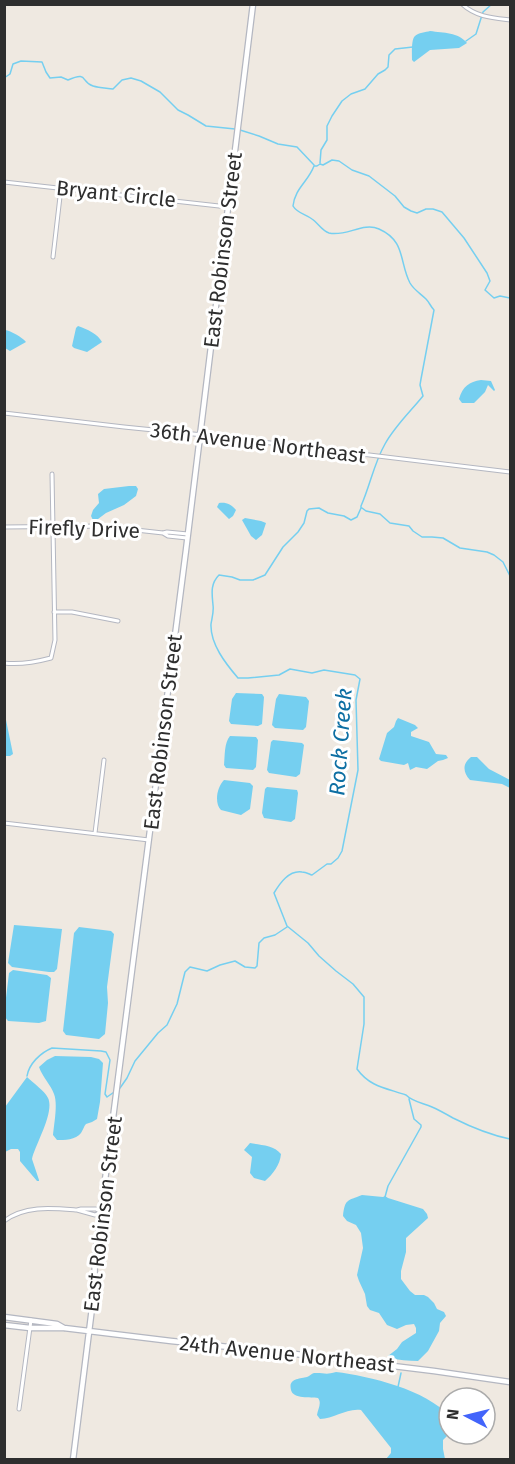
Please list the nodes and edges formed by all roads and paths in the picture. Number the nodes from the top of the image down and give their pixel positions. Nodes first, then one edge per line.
1 (253, 4) edge
2 (462, 4) edge
3 (510, 20) edge
4 (4, 182) edge
5 (61, 188) junction
6 (228, 207) junction
7 (53, 257) dead end
8 (4, 413) edge
9 (200, 435) junction
10 (510, 472) edge
11 (52, 474) dead end
12 (53, 526) junction
13 (4, 527) edge
14 (188, 536) junction
15 (54, 612) junction
16 (118, 621) dead end
17 (4, 663) edge
18 (104, 760) dead end
19 (4, 823) edge
20 (95, 833) junction
21 (149, 840) junction
22 (101, 1212) junction
23 (4, 1221) edge
24 (4, 1317) edge
25 (31, 1320) junction
26 (4, 1325) edge
27 (30, 1328) junction
28 (64, 1328) junction
29 (89, 1331) junction
30 (510, 1383) edge
31 (19, 1409) dead end
32 (73, 1460) edge

1 - 6 street, East Robinson Street
2 - 3 street
4 - 5 street, Bryant Circle
5 - 6 street, Bryant Circle
5 - 7 street
6 - 9 street, East Robinson Street
8 - 9 street, 36th Avenue Northeast
9 - 10 street, 36th Avenue Northeast
9 - 14 street, East Robinson Street
11 - 12 street
12 - 13 street, Firefly Drive
12 - 14 street, Firefly Drive
12 - 15 street
14 - 21 street, East Robinson Street
15 - 16 street
15 - 17 street
18 - 20 street
19 - 20 street
20 - 21 street
21 - 22 street, East Robinson Street
22 - 23 street
22 - 29 street, East Robinson Street
24 - 25 street, 24th Avenue Northeast
25 - 27 street
25 - 28 street, 24th Avenue Northeast
26 - 27 street, 24th Avenue Northeast
27 - 28 street, 24th Avenue Northeast
27 - 31 street
28 - 29 street, 24th Avenue Northeast
29 - 30 street, 24th Avenue Northeast
29 - 32 street, East Robinson Street

